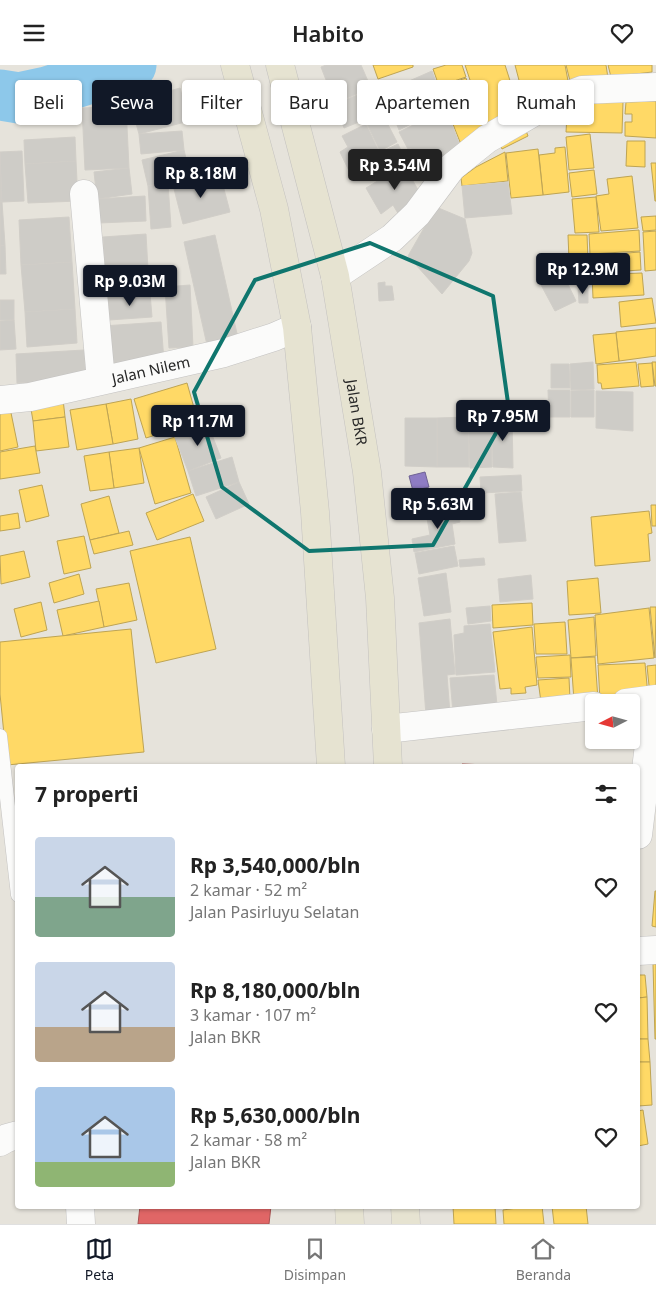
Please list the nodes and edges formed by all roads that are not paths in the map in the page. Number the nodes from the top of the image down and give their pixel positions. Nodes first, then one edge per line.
1 (280, 65) edge
2 (236, 68) edge
3 (656, 87) edge
4 (84, 194) dead end
5 (335, 276) junction
6 (297, 327) junction
7 (100, 380) junction
8 (0, 400) edge
9 (656, 699) edge
10 (640, 701) edge
11 (656, 705) edge
12 (585, 707) edge
13 (386, 729) junction
14 (0, 736) edge
15 (331, 764) edge
16 (388, 764) edge
17 (640, 819) edge
18 (15, 868) edge
19 (656, 950) edge
20 (640, 951) edge
21 (15, 1136) edge
22 (0, 1142) edge
23 (80, 1209) edge
24 (349, 1209) edge
25 (405, 1209) edge
26 (81, 1224) edge
27 (350, 1224) edge
28 (406, 1224) edge

1 - 5 main road, Jalan BKR
2 - 6 main road
3 - 5 street
4 - 7 street
5 - 13 main road, Jalan BKR
6 - 7 street, Jalan Nilem
6 - 15 main road
7 - 8 street, Jalan Nilem
9 - 10 street
11 - 17 street
12 - 13 street
13 - 16 main road, Jalan BKR
14 - 18 lane
19 - 20 street
21 - 22 street
23 - 26 street
24 - 27 main road
25 - 28 main road

